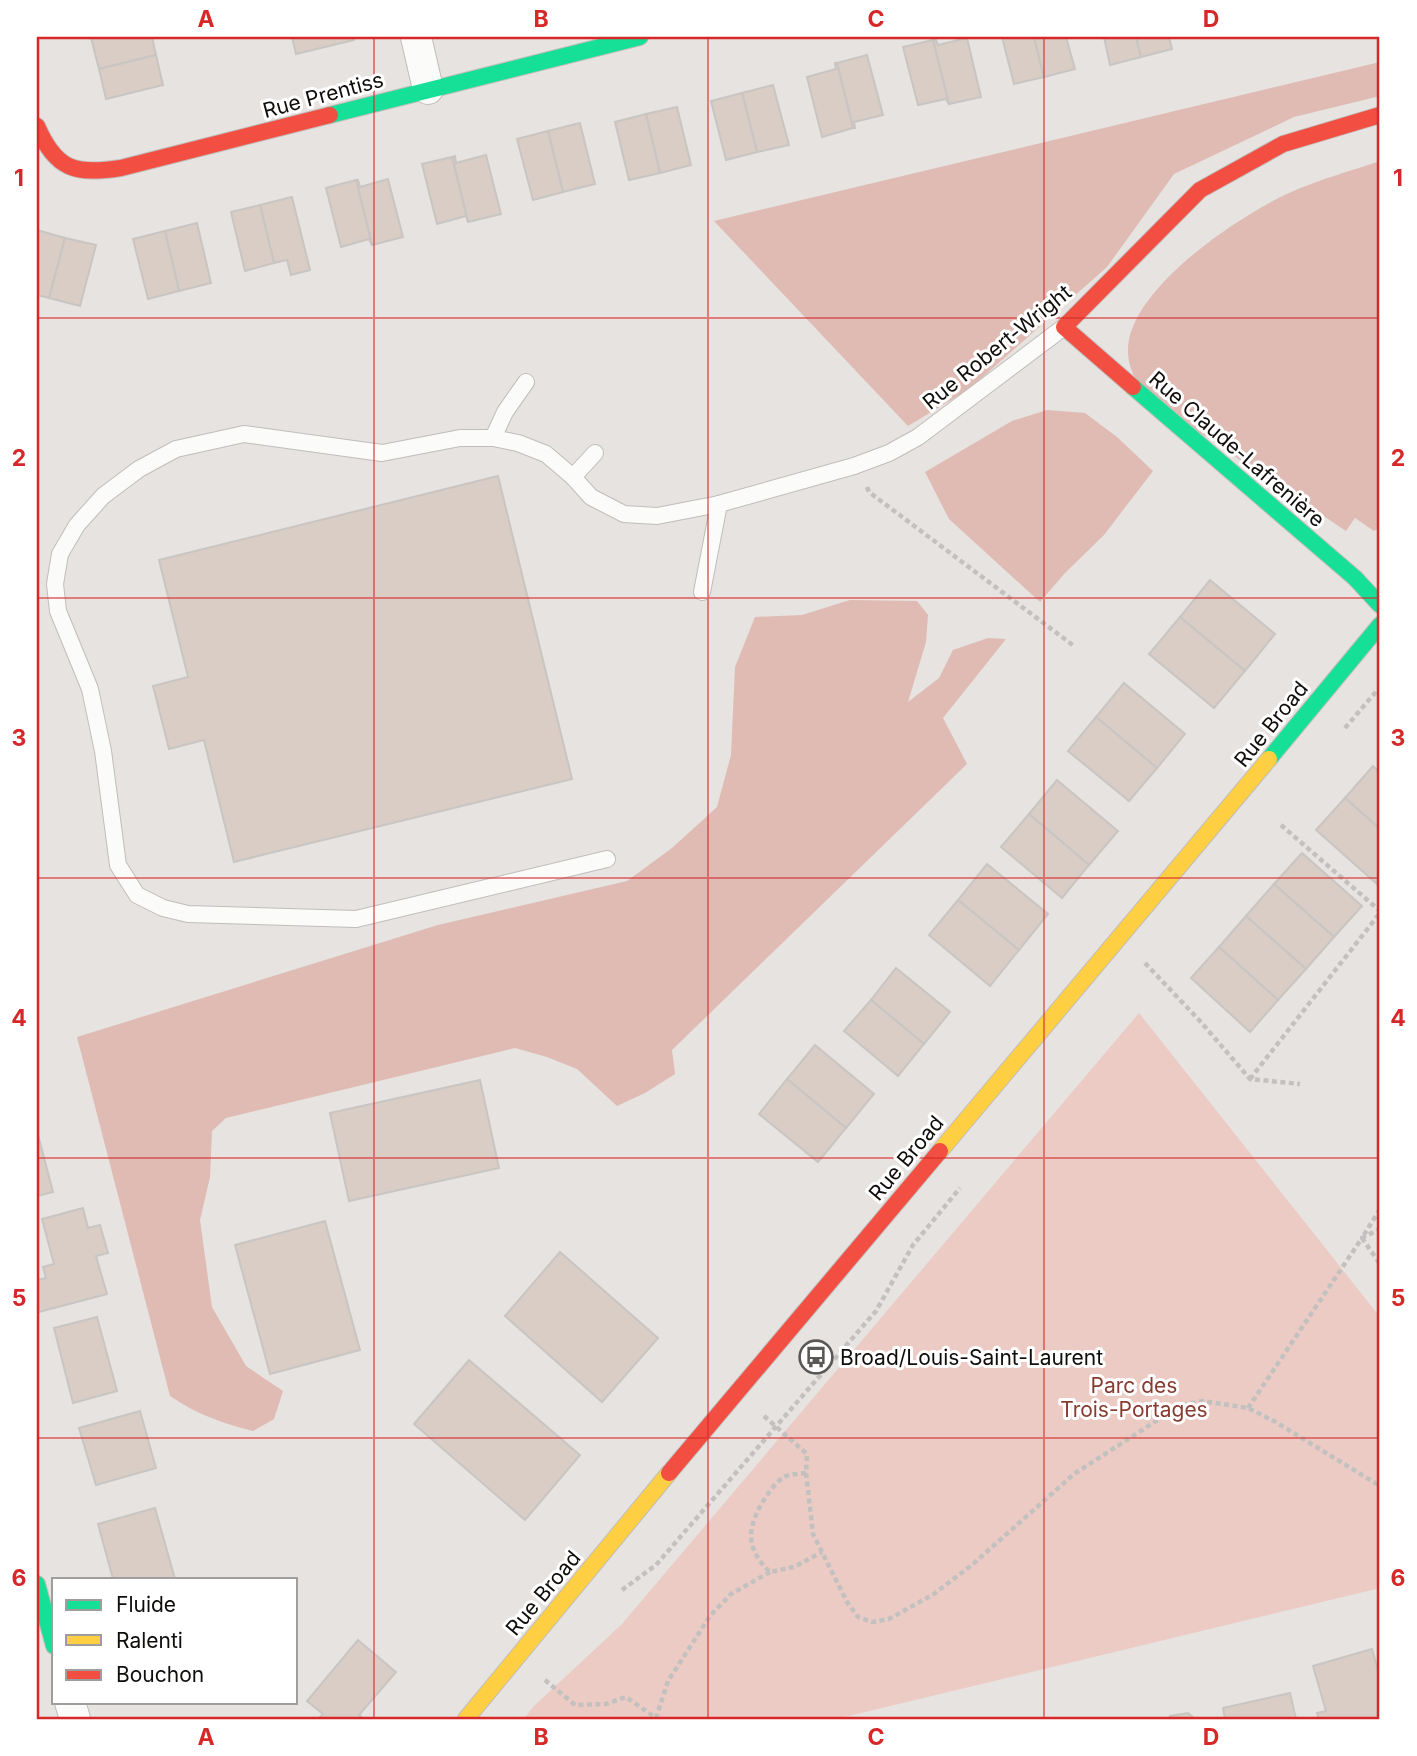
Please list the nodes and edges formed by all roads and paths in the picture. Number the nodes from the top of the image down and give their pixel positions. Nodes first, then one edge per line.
1 (416, 37) edge
2 (640, 37) edge
3 (428, 89) junction
4 (1380, 115) edge
5 (37, 126) edge
6 (1064, 327) junction
7 (526, 382) dead end
8 (493, 438) junction
9 (595, 453) dead end
10 (854, 466) junction
11 (573, 477) junction
12 (719, 504) junction
13 (702, 592) dead end
14 (1380, 605) edge
15 (1380, 625) edge
16 (1074, 646) dead end
17 (1380, 687) edge
18 (1344, 730) dead end
19 (1281, 825) dead end
20 (607, 859) dead end
21 (1380, 912) edge
22 (1120, 937) junction
23 (1156, 955) dead end
24 (1147, 966) junction
25 (1250, 1079) junction
26 (1300, 1084) dead end
27 (965, 1182) dead end
28 (1380, 1209) edge
29 (1380, 1229) edge
30 (1362, 1238) junction
31 (1380, 1264) edge
32 (736, 1392) junction
33 (1248, 1408) junction
34 (776, 1427) junction
35 (806, 1473) junction
36 (1380, 1486) edge
37 (822, 1552) junction
38 (770, 1572) junction
39 (37, 1584) edge
40 (619, 1592) dead end
41 (52, 1639) edge
42 (517, 1657) junction
43 (466, 1719) edge

1 - 3 street
2 - 3 street, Rue Prentiss
3 - 5 street, Rue Prentiss
4 - 6 street, Rue Robert-Wright
6 - 10 lane, Rue Robert-Wright
6 - 14 street, Rue Claude-Lafrenière
7 - 8 lane
8 - 11 lane, Rue Robert-Wright
8 - 20 lane, Rue Robert-Wright
9 - 11 lane
10 - 12 lane, Rue Robert-Wright
10 - 16 path
11 - 12 lane, Rue Robert-Wright
12 - 13 lane
15 - 22 street, Rue Broad
17 - 18 path
19 - 21 path
21 - 25 path
22 - 24 path
22 - 32 street, Rue Broad
23 - 24 path
24 - 25 path
25 - 26 path
27 - 34 path
28 - 30 path
29 - 30 path
30 - 31 path
30 - 33 path
32 - 34 path
32 - 42 street, Rue Broad
33 - 36 path
33 - 37 path
34 - 35 path
34 - 40 path
35 - 37 path
35 - 38 path
37 - 38 path
38 - 42 path
39 - 41 street
42 - 43 street, Rue Broad

